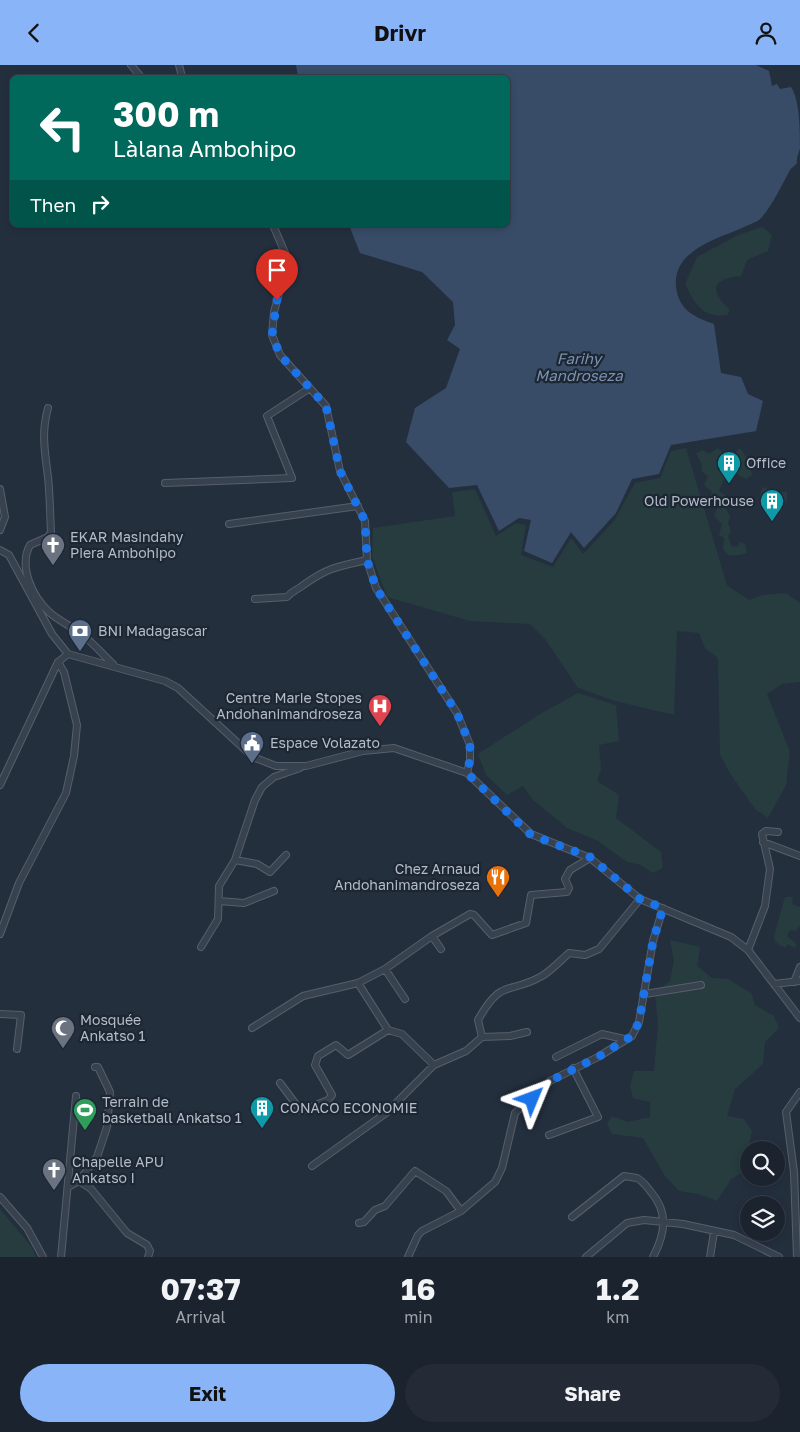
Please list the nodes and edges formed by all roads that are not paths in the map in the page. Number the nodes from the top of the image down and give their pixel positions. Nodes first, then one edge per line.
1 (131, 65) edge
2 (139, 75) edge
3 (274, 227) edge
4 (310, 388) junction
5 (48, 408) dead end
6 (165, 483) dead end
7 (0, 489) edge
8 (358, 506) junction
9 (229, 524) dead end
10 (0, 530) edge
11 (0, 550) edge
12 (367, 560) junction
13 (255, 599) dead end
14 (68, 654) junction
15 (58, 662) junction
16 (116, 666) junction
17 (306, 766) junction
18 (467, 773) junction
19 (0, 785) edge
20 (778, 832) dead end
21 (763, 842) junction
22 (286, 855) dead end
23 (800, 856) edge
24 (590, 857) junction
25 (235, 860) junction
26 (274, 891) dead end
27 (640, 899) junction
28 (219, 901) junction
29 (663, 908) junction
30 (0, 934) edge
31 (432, 936) junction
32 (201, 947) dead end
33 (440, 949) dead end
34 (748, 950) junction
35 (800, 967) edge
36 (385, 969) junction
37 (797, 981) edge
38 (358, 983) junction
39 (774, 984) junction
40 (701, 985) dead end
41 (645, 994) junction
42 (405, 999) dead end
43 (0, 1015) edge
44 (800, 1018) edge
45 (252, 1028) dead end
46 (388, 1030) junction
47 (527, 1032) dead end
48 (482, 1037) junction
49 (624, 1039) junction
50 (17, 1049) dead end
51 (556, 1057) dead end
52 (434, 1065) junction
53 (95, 1067) dead end
54 (573, 1069) junction
55 (280, 1083) dead end
56 (800, 1092) edge
57 (76, 1095) dead end
58 (549, 1135) dead end
59 (312, 1166) dead end
60 (79, 1181) junction
61 (68, 1187) junction
62 (0, 1197) edge
63 (461, 1211) junction
64 (798, 1214) edge
65 (572, 1217) dead end
66 (665, 1222) junction
67 (359, 1223) dead end
68 (714, 1232) junction
69 (43, 1257) edge
70 (61, 1257) edge
71 (148, 1257) edge
72 (408, 1257) edge
73 (586, 1257) edge
74 (653, 1257) edge
75 (710, 1257) edge
76 (780, 1257) edge
77 (797, 1257) edge

1 - 2 street
3 - 4 street
4 - 6 street
4 - 8 street
5 - 16 street
7 - 10 street
8 - 9 street
8 - 12 street
11 - 14 street
12 - 13 street
12 - 18 street
14 - 15 street
14 - 16 street
15 - 19 street
15 - 30 street
16 - 17 street
17 - 18 street
17 - 25 street
18 - 24 street
20 - 21 street
21 - 23 street
21 - 34 street
22 - 25 street
24 - 27 street
24 - 31 street
25 - 28 street
26 - 28 street
27 - 29 street
27 - 48 street
28 - 32 street
29 - 34 street
29 - 41 street
31 - 33 street
31 - 36 street
34 - 39 street
35 - 37 street
36 - 38 street
36 - 42 street
37 - 39 street
38 - 45 street
38 - 46 street
39 - 44 street
40 - 41 street
41 - 49 street
43 - 50 street
46 - 52 street
46 - 55 street
47 - 48 street
48 - 52 street
49 - 51 street
49 - 54 street
52 - 59 street
53 - 60 street
54 - 58 street
54 - 63 street
56 - 64 street
57 - 61 street
60 - 61 street
60 - 71 street
61 - 70 street
62 - 69 street
63 - 67 street
63 - 72 street
64 - 77 street
65 - 66 street
66 - 68 street
66 - 73 street
66 - 74 street
68 - 75 street
68 - 76 street

